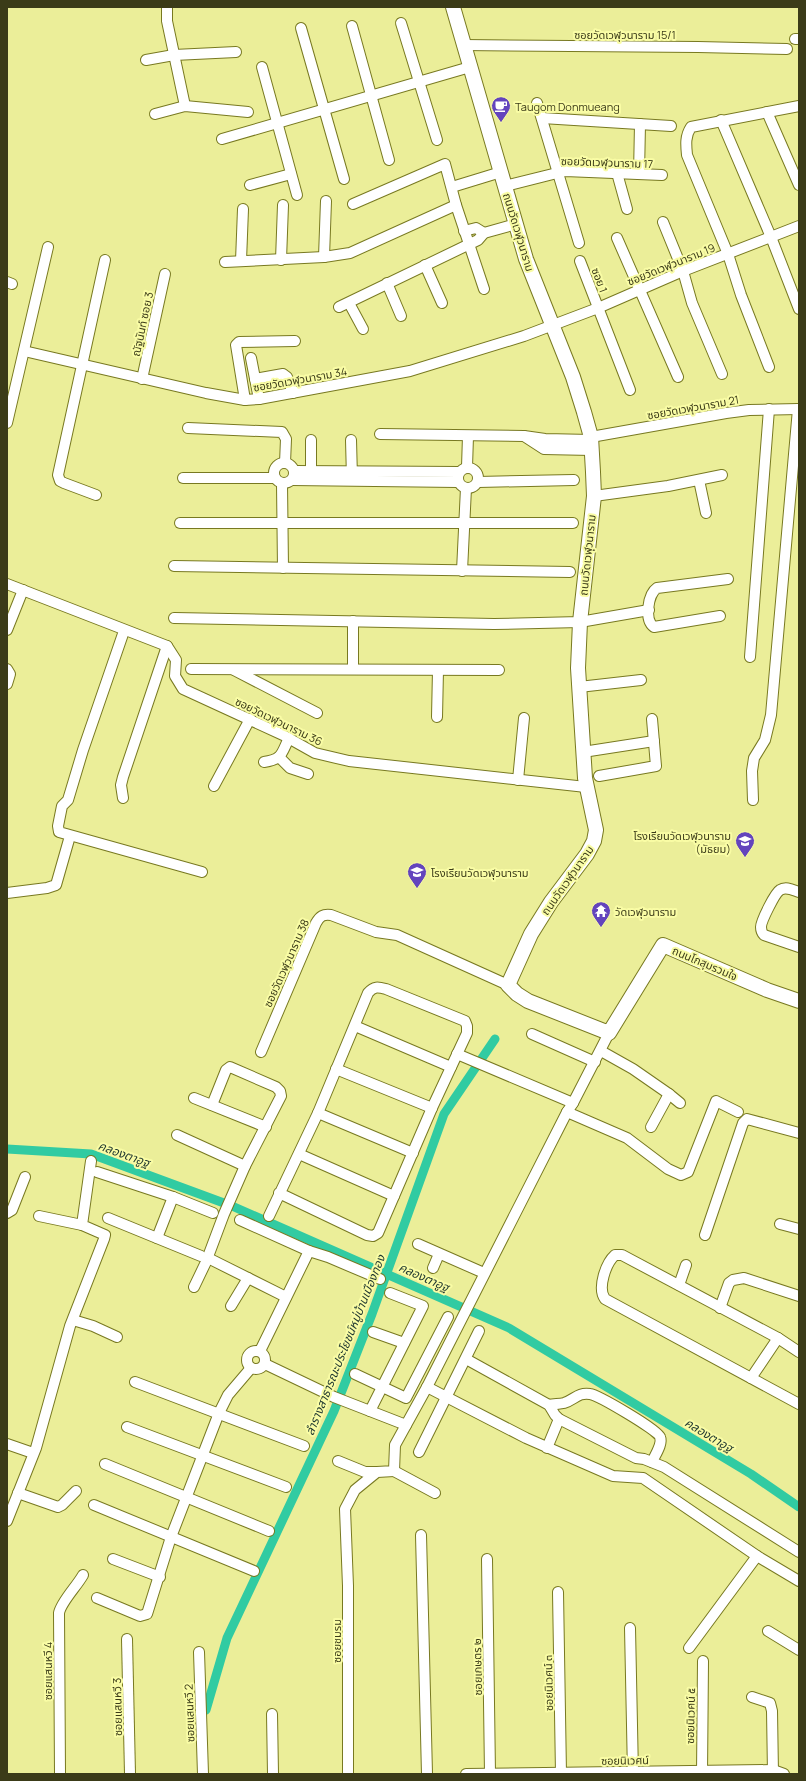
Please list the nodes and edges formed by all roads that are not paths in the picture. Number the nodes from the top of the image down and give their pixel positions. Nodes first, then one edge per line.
1 (167, 7) edge
2 (453, 7) edge
3 (401, 23) dead end
4 (352, 26) dead end
5 (301, 28) dead end
6 (464, 45) junction
7 (787, 49) dead end
8 (236, 52) dead end
9 (174, 55) junction
10 (146, 60) dead end
11 (262, 67) dead end
12 (470, 67) junction
13 (418, 82) junction
14 (371, 97) junction
15 (537, 103) dead end
16 (185, 106) junction
17 (799, 106) edge
18 (324, 108) junction
19 (248, 112) dead end
20 (767, 112) junction
21 (154, 114) dead end
22 (542, 118) junction
23 (722, 120) junction
24 (276, 122) junction
25 (640, 124) junction
26 (671, 126) dead end
27 (222, 139) dead end
28 (436, 140) dead end
29 (390, 160) dead end
30 (501, 172) junction
31 (557, 172) junction
32 (617, 173) junction
33 (291, 174) junction
34 (639, 174) junction
35 (662, 175) dead end
36 (344, 179) dead end
37 (250, 185) dead end
38 (799, 185) edge
39 (505, 186) junction
40 (452, 187) junction
41 (297, 195) dead end
42 (326, 201) dead end
43 (353, 204) dead end
44 (284, 205) dead end
45 (456, 205) junction
46 (243, 209) dead end
47 (627, 209) dead end
48 (663, 222) dead end
49 (516, 224) junction
50 (799, 226) edge
51 (464, 231) junction
52 (484, 233) junction
53 (771, 237) junction
54 (617, 238) dead end
55 (468, 243) junction
56 (580, 243) dead end
57 (48, 247) dead end
58 (728, 254) junction
59 (324, 257) junction
60 (106, 260) dead end
61 (281, 260) junction
62 (580, 261) dead end
63 (225, 262) dead end
64 (241, 262) junction
65 (425, 265) junction
66 (683, 271) junction
67 (165, 274) dead end
68 (387, 284) junction
69 (484, 289) dead end
70 (640, 289) junction
71 (442, 303) dead end
72 (598, 308) junction
73 (799, 309) edge
74 (401, 316) dead end
75 (553, 325) junction
76 (363, 329) dead end
77 (295, 341) dead end
78 (24, 351) junction
79 (252, 358) dead end
80 (81, 364) junction
81 (769, 367) dead end
82 (722, 374) dead end
83 (678, 377) dead end
84 (142, 379) junction
85 (255, 380) junction
86 (630, 390) dead end
87 (293, 393) junction
88 (259, 399) junction
89 (246, 400) junction
90 (799, 409) edge
91 (769, 410) junction
92 (7, 423) edge
93 (188, 428) dead end
94 (380, 434) dead end
95 (468, 436) junction
96 (311, 440) dead end
97 (351, 440) dead end
98 (591, 442) junction
99 (285, 463) junction
100 (311, 471) junction
101 (722, 474) dead end
102 (352, 476) junction
103 (463, 477) junction
104 (183, 478) dead end
105 (286, 478) junction
106 (574, 480) dead end
107 (699, 480) junction
108 (478, 482) junction
109 (96, 494) dead end
110 (594, 496) junction
111 (706, 513) dead end
112 (180, 523) dead end
113 (283, 523) junction
114 (463, 523) junction
115 (572, 523) dead end
116 (174, 566) dead end
117 (283, 568) junction
118 (462, 571) junction
119 (570, 572) dead end
120 (728, 579) dead end
121 (7, 584) edge
122 (23, 590) junction
123 (649, 610) junction
124 (720, 616) dead end
125 (174, 618) dead end
126 (353, 621) junction
127 (580, 622) junction
128 (7, 630) edge
129 (124, 631) junction
130 (167, 646) junction
131 (750, 657) dead end
132 (7, 669) edge
133 (191, 669) dead end
134 (232, 669) junction
135 (353, 669) junction
136 (438, 670) junction
137 (499, 670) dead end
138 (641, 680) dead end
139 (7, 684) edge
140 (579, 687) junction
141 (317, 713) dead end
142 (437, 717) dead end
143 (524, 718) dead end
144 (250, 719) junction
145 (652, 720) dead end
146 (289, 738) junction
147 (654, 741) junction
148 (583, 752) junction
149 (279, 757) junction
150 (264, 762) dead end
151 (308, 774) dead end
152 (598, 776) dead end
153 (518, 780) junction
154 (214, 786) dead end
155 (586, 787) junction
156 (123, 798) dead end
157 (753, 800) dead end
158 (70, 836) junction
159 (202, 872) dead end
160 (799, 892) edge
161 (7, 893) edge
162 (799, 947) edge
163 (508, 985) junction
164 (799, 1001) edge
165 (355, 1026) junction
166 (609, 1033) junction
167 (532, 1034) dead end
168 (601, 1051) junction
169 (261, 1052) dead end
170 (457, 1054) junction
171 (595, 1062) junction
172 (451, 1067) junction
173 (336, 1069) junction
174 (669, 1094) junction
175 (194, 1098) dead end
176 (573, 1103) junction
177 (680, 1103) dead end
178 (212, 1105) junction
179 (432, 1108) junction
180 (567, 1112) junction
181 (738, 1112) dead end
182 (318, 1113) junction
183 (266, 1127) junction
184 (651, 1127) dead end
185 (799, 1133) edge
186 (177, 1135) dead end
187 (413, 1153) junction
188 (299, 1154) junction
189 (91, 1161) dead end
190 (245, 1166) junction
191 (97, 1172) dead end
192 (25, 1177) dead end
193 (279, 1193) junction
194 (173, 1196) junction
195 (394, 1196) junction
196 (7, 1213) edge
197 (213, 1213) dead end
198 (39, 1216) dead end
199 (269, 1216) dead end
200 (108, 1218) dead end
201 (240, 1220) dead end
202 (780, 1224) dead end
203 (82, 1225) junction
204 (799, 1229) edge
205 (705, 1235) dead end
206 (157, 1238) junction
207 (418, 1244) dead end
208 (309, 1251) junction
209 (439, 1254) junction
210 (207, 1258) junction
211 (686, 1265) dead end
212 (433, 1268) dead end
213 (484, 1273) junction
214 (248, 1278) junction
215 (380, 1279) dead end
216 (678, 1285) junction
217 (194, 1287) dead end
218 (390, 1293) dead end
219 (799, 1296) edge
220 (286, 1297) junction
221 (231, 1306) dead end
222 (720, 1308) junction
223 (448, 1317) dead end
224 (73, 1320) junction
225 (479, 1331) dead end
226 (373, 1332) dead end
227 (117, 1337) dead end
228 (782, 1341) junction
229 (799, 1342) edge
230 (404, 1343) junction
231 (260, 1351) junction
232 (799, 1352) edge
233 (466, 1359) junction
234 (264, 1364) junction
235 (251, 1368) junction
236 (355, 1374) dead end
237 (752, 1378) junction
238 (135, 1382) dead end
239 (427, 1386) junction
240 (382, 1387) junction
241 (448, 1396) junction
242 (799, 1404) edge
243 (549, 1405) junction
244 (370, 1411) junction
245 (219, 1413) junction
246 (559, 1419) junction
247 (406, 1424) junction
248 (127, 1427) dead end
249 (7, 1444) edge
250 (304, 1446) dead end
251 (547, 1448) junction
252 (419, 1452) dead end
253 (33, 1453) junction
254 (203, 1456) junction
255 (338, 1460) dead end
256 (652, 1462) junction
257 (105, 1464) dead end
258 (394, 1471) junction
259 (377, 1472) junction
260 (286, 1487) dead end
261 (76, 1491) dead end
262 (18, 1493) junction
263 (435, 1493) dead end
264 (187, 1497) junction
265 (94, 1505) dead end
266 (7, 1521) edge
267 (269, 1531) dead end
268 (422, 1535) dead end
269 (171, 1537) junction
270 (799, 1552) edge
271 (757, 1556) junction
272 (114, 1559) dead end
273 (487, 1559) dead end
274 (254, 1571) dead end
275 (83, 1575) dead end
276 (160, 1577) junction
277 (799, 1580) edge
278 (558, 1592) dead end
279 (97, 1598) dead end
280 (630, 1628) dead end
281 (768, 1631) dead end
282 (127, 1639) dead end
283 (689, 1648) dead end
284 (799, 1650) edge
285 (198, 1652) dead end
286 (703, 1661) dead end
287 (752, 1696) dead end
288 (272, 1714) dead end
289 (702, 1772) edge
290 (773, 1772) edge
291 (562, 1773) edge
292 (633, 1773) edge
293 (60, 1774) edge
294 (130, 1774) edge
295 (203, 1774) edge
296 (273, 1774) edge
297 (348, 1774) edge
298 (427, 1774) edge
299 (466, 1774) edge
300 (490, 1774) edge
301 (784, 1774) edge

1 - 9 street
2 - 6 street, ถนนวัดเวฬุวนาราม
3 - 13 street
4 - 14 street
5 - 18 street
6 - 7 street, ซอยวัดเวฬุวนาราม 15/1
6 - 12 street, ถนนวัดเวฬุวนาราม
8 - 9 street
9 - 10 street
9 - 16 street
11 - 24 street
12 - 13 street
12 - 30 street, ถนนวัดเวฬุวนาราม
13 - 14 street
13 - 28 street
14 - 18 street
14 - 29 street
15 - 22 street
16 - 19 street
16 - 21 street
17 - 20 street
18 - 24 street
18 - 36 street
20 - 23 street
20 - 38 street
22 - 25 street
22 - 31 street
23 - 53 street
23 - 58 street
24 - 27 street
24 - 33 street
25 - 26 street
25 - 34 street
30 - 39 street, ถนนวัดเวฬุวนาราม
30 - 40 street
31 - 32 street, ซอยวัดเวฬุวนาราม 17
31 - 39 street, ซอยวัดเวฬุวนาราม 17
31 - 56 street
32 - 34 street, ซอยวัดเวฬุวนาราม 17
32 - 47 street
33 - 37 street
33 - 41 street
34 - 35 street, ซอยวัดเวฬุวนาราม 17
39 - 49 street, ถนนวัดเวฬุวนาราม
40 - 43 street
40 - 45 street
42 - 59 street
44 - 61 street
45 - 51 street
45 - 59 street
46 - 64 street
48 - 66 street
49 - 52 street
49 - 75 street, ถนนวัดเวฬุวนาราม
50 - 53 street, ซอยวัดเวฬุวนาราม 19
51 - 52 street
51 - 55 street
52 - 55 street
53 - 58 street, ซอยวัดเวฬุวนาราม 19
53 - 73 street
54 - 70 street
55 - 65 street
55 - 69 street
57 - 78 street
58 - 66 street, ซอยวัดเวฬุวนาราม 19
58 - 81 street
59 - 61 street
60 - 80 street
61 - 64 street
62 - 72 street, ซอย 1
63 - 64 street
65 - 68 street
65 - 71 street
66 - 70 street, ซอยวัดเวฬุวนาราม 19
66 - 82 street
67 - 84 street, ณัฐนันท์ ซอย 3
68 - 74 street
68 - 76 street
70 - 72 street, ซอยวัดเวฬุวนาราม 19
70 - 83 street
72 - 75 street, ซอยวัดเวฬุวนาราม 19
72 - 86 street, ซอย 1
75 - 87 street, ซอยวัดเวฬุวนาราม 34
75 - 98 street, ถนนวัดเวฬุวนาราม
77 - 89 street
78 - 80 street, ซอยวัดเวฬุวนาราม 34
78 - 92 street
79 - 85 street
80 - 84 street, ซอยวัดเวฬุวนาราม 34
80 - 109 street
84 - 89 street, ซอยวัดเวฬุวนาราม 34
85 - 87 street
85 - 88 street
87 - 88 street, ซอยวัดเวฬุวนาราม 34
88 - 89 street, ซอยวัดเวฬุวนาราม 34
90 - 91 street, ซอยวัดเวฬุวนาราม 21
90 - 157 street
91 - 98 street, ซอยวัดเวฬุวนาราม 21
91 - 131 street
93 - 99 street
94 - 95 street, ซอยวัดเวฬุวนาราม 21
95 - 98 street, ซอยวัดเวฬุวนาราม 21
95 - 103 street
96 - 100 street
97 - 102 street
98 - 110 street, ถนนวัดเวฬุวนาราม
99 - 105 street
99 - 105 street
100 - 102 street
100 - 105 street
101 - 107 street
102 - 103 street
102 - 105 street
103 - 108 street
103 - 108 street
103 - 114 street
104 - 105 street
105 - 113 street
106 - 108 street
107 - 110 street
107 - 111 street
110 - 127 street, ถนนวัดเวฬุวนาราม
112 - 113 street
113 - 114 street
113 - 117 street
114 - 115 street
114 - 118 street
116 - 117 street
117 - 118 street
118 - 119 street
120 - 123 street
121 - 122 street
122 - 128 street
122 - 129 street
123 - 124 street
123 - 127 street
125 - 126 street
126 - 127 street
126 - 135 street
127 - 140 street, ถนนวัดเวฬุวนาราม
129 - 130 street
129 - 158 street
130 - 144 street, ซอยวัดเวฬุวนาราม 36
130 - 156 street
132 - 139 street
133 - 134 street
134 - 135 street
134 - 141 street
135 - 136 street
136 - 137 street
136 - 142 street
138 - 140 street
140 - 148 street, ถนนวัดเวฬุวนาราม
143 - 153 street
144 - 146 street, ซอยวัดเวฬุวนาราม 36
144 - 154 street
145 - 147 street
146 - 149 street
146 - 153 street, ซอยวัดเวฬุวนาราม 36
147 - 148 street
147 - 152 street
148 - 155 street, ถนนวัดเวฬุวนาราม
149 - 150 street
149 - 151 street
153 - 155 street, ซอยวัดเวฬุวนาราม 36
155 - 163 street, ถนนวัดเวฬุวนาราม
158 - 159 street
158 - 161 street
160 - 162 street
163 - 166 street
163 - 169 street, ซอยวัดเวฬุวนาราม 38
164 - 166 street, ถนนโกสุมรวมใจ
165 - 170 street
165 - 172 street
165 - 173 street
166 - 168 street
167 - 171 street
168 - 171 street
168 - 174 street
170 - 172 street
170 - 176 street
171 - 176 street
172 - 179 street
173 - 179 street
173 - 182 street
174 - 177 street
174 - 184 street
175 - 178 street
176 - 180 street
178 - 183 street
178 - 183 street
179 - 187 street
180 - 181 street
180 - 213 street
182 - 187 street
182 - 188 street
183 - 190 street
185 - 205 street
186 - 190 street
187 - 195 street
188 - 193 street
188 - 195 street
189 - 203 street
190 - 210 street
191 - 194 street
192 - 196 street
193 - 195 street
193 - 199 street
194 - 197 street
194 - 206 street
198 - 203 street
200 - 206 street
201 - 208 street
202 - 204 street
203 - 224 street
206 - 210 street
207 - 209 street
208 - 215 street
208 - 220 street
209 - 212 street
209 - 213 street
210 - 214 street
210 - 217 street
211 - 216 street
213 - 239 street
214 - 220 street
214 - 221 street
216 - 222 street
216 - 237 street
218 - 230 street
219 - 222 street
220 - 231 street
222 - 228 street
223 - 240 street
224 - 227 street
224 - 253 street
225 - 233 street
226 - 230 street
228 - 229 street
228 - 232 street
228 - 237 street
230 - 240 street
231 - 234 street
231 - 235 street
233 - 241 street
233 - 243 street
234 - 235 street
234 - 244 street
235 - 245 street
236 - 240 street
237 - 242 street
238 - 245 street
239 - 241 street
239 - 247 street
240 - 244 street
241 - 251 street
241 - 252 street
243 - 246 street
243 - 256 street
244 - 247 street
245 - 250 street
245 - 254 street
246 - 251 street
246 - 256 street
247 - 258 street
248 - 254 street
249 - 253 street
251 - 271 street
253 - 262 street
254 - 260 street
254 - 264 street
255 - 259 street
256 - 270 street
257 - 264 street
258 - 259 street
258 - 263 street
259 - 297 street, ซอยชมรม
261 - 262 street
262 - 266 street
264 - 267 street
264 - 269 street
265 - 269 street
268 - 298 street
269 - 274 street
269 - 276 street
271 - 277 street
271 - 283 street
272 - 276 street
273 - 300 street, ซอยเกษตร ๒
275 - 293 street, ซอยแสนหวี 4
276 - 279 street
278 - 291 street, ซอยนิเวศน์ ๓
280 - 292 street
281 - 284 street
282 - 294 street, ซอยแสนหวี 3
285 - 295 street, ซอยแสนหวี 2
286 - 289 street, ซอยนิเวศน์ ๕
287 - 290 street
288 - 296 street
289 - 290 street, ซอยนิเวศน์
289 - 292 street, ซอยนิเวศน์
290 - 301 street, ซอยนิเวศน์
291 - 292 street, ซอยนิเวศน์
291 - 300 street, ซอยนิเวศน์
299 - 300 street, ซอยนิเวศน์

